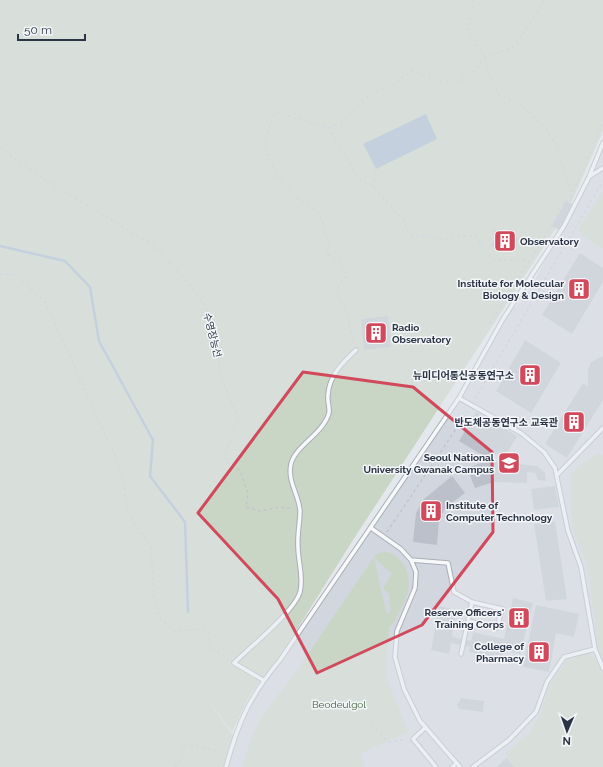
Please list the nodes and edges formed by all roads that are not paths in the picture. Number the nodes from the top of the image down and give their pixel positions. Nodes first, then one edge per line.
1 (603, 143) edge
2 (603, 168) edge
3 (589, 177) junction
4 (356, 350) road end
5 (459, 398) junction
6 (603, 428) edge
7 (557, 475) junction
8 (371, 528) junction
9 (412, 560) junction
10 (472, 602) junction
11 (468, 621) junction
12 (595, 649) junction
13 (461, 654) dead end
14 (603, 668) edge
15 (263, 680) junction
16 (426, 727) junction
17 (457, 763) junction
18 (226, 767) edge
19 (436, 767) edge
20 (452, 767) edge
21 (460, 767) edge
22 (473, 767) edge

1 - 3 lane
2 - 3 lane
3 - 5 lane
4 - 15 lane
5 - 7 lane
5 - 8 lane
6 - 7 lane
7 - 12 lane
8 - 9 lane
8 - 15 lane
9 - 10 lane
9 - 16 lane
10 - 11 lane
10 - 11 lane
11 - 13 lane
12 - 14 lane
12 - 22 lane
15 - 18 lane
16 - 17 lane
16 - 19 lane
17 - 20 lane
17 - 21 lane

